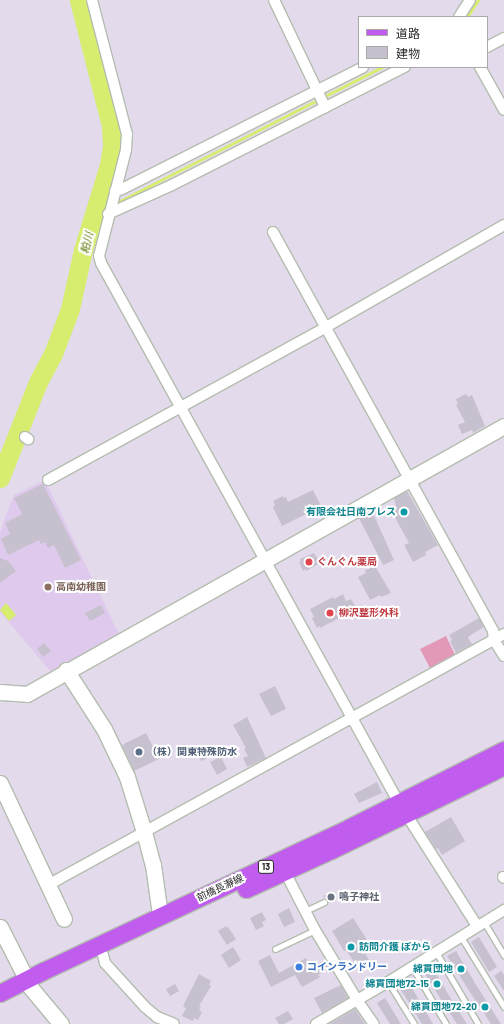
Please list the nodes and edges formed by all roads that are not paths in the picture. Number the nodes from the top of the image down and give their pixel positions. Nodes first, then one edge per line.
1 (92, 0) edge
2 (274, 0) edge
3 (470, 0) edge
4 (460, 16) edge
5 (504, 38) edge
6 (488, 46) edge
7 (361, 68) edge
8 (402, 68) edge
9 (481, 68) edge
10 (321, 99) junction
11 (504, 110) edge
12 (115, 191) junction
13 (110, 208) junction
14 (504, 225) edge
15 (273, 232) dead end
16 (326, 327) junction
17 (181, 407) junction
18 (504, 426) edge
19 (409, 478) junction
20 (48, 480) dead end
21 (265, 559) junction
22 (504, 634) edge
23 (494, 640) junction
24 (504, 656) edge
25 (66, 670) junction
26 (0, 692) edge
27 (352, 718) junction
28 (504, 750) edge
29 (504, 766) edge
30 (0, 783) edge
31 (403, 809) junction
32 (144, 832) junction
33 (285, 872) junction
34 (48, 885) junction
35 (324, 902) dead end
36 (504, 910) edge
37 (305, 911) junction
38 (160, 915) junction
39 (64, 919) dead end
40 (481, 924) junction
41 (0, 927) edge
42 (314, 930) junction
43 (461, 937) junction
44 (275, 949) dead end
45 (436, 952) junction
46 (504, 954) edge
47 (103, 955) junction
48 (412, 967) junction
49 (388, 982) junction
50 (29, 984) junction
51 (0, 993) edge
52 (357, 1000) junction
53 (0, 1006) edge
54 (504, 1007) edge
55 (61, 1024) edge
56 (174, 1024) edge
57 (316, 1024) edge
58 (374, 1024) edge
59 (414, 1024) edge
60 (446, 1024) edge
61 (478, 1024) edge

1 - 12 street
2 - 10 street
3 - 4 street
5 - 6 street
7 - 10 street
8 - 10 street
9 - 11 street
10 - 12 street
10 - 13 street
12 - 13 street
13 - 17 street
14 - 16 street
15 - 16 street
16 - 17 street
16 - 19 street
17 - 20 street
17 - 21 street
18 - 19 street
19 - 21 street
19 - 23 street
21 - 25 street
21 - 27 street
22 - 23 street
23 - 24 street
23 - 27 street
25 - 26 street
25 - 32 street
27 - 31 street
27 - 32 street
28 - 31 main road, 前橋長瀞線 / 13
29 - 31 main road, 前橋長瀞線 / 13
30 - 34 street
31 - 33 main road, 前橋長瀞線 / 13
31 - 38 main road, 前橋長瀞線 / 13
31 - 40 street
32 - 34 street
32 - 38 street
33 - 37 street
33 - 47 main road, 前橋長瀞線 / 13
34 - 39 street
35 - 37 lane
36 - 40 street
37 - 42 street
38 - 50 main road, 前橋長瀞線 / 13
40 - 43 street
40 - 46 lane
41 - 50 street
42 - 44 lane
42 - 52 street
43 - 45 street
43 - 54 lane
45 - 48 street
45 - 61 lane
47 - 50 main road, 前橋長瀞線 / 13
47 - 56 street
48 - 49 street
48 - 60 lane
49 - 52 street
49 - 59 lane
50 - 51 main road, 前橋長瀞線 / 13
50 - 53 main road, 前橋長瀞線 / 13
50 - 55 street
52 - 57 street
52 - 58 street

